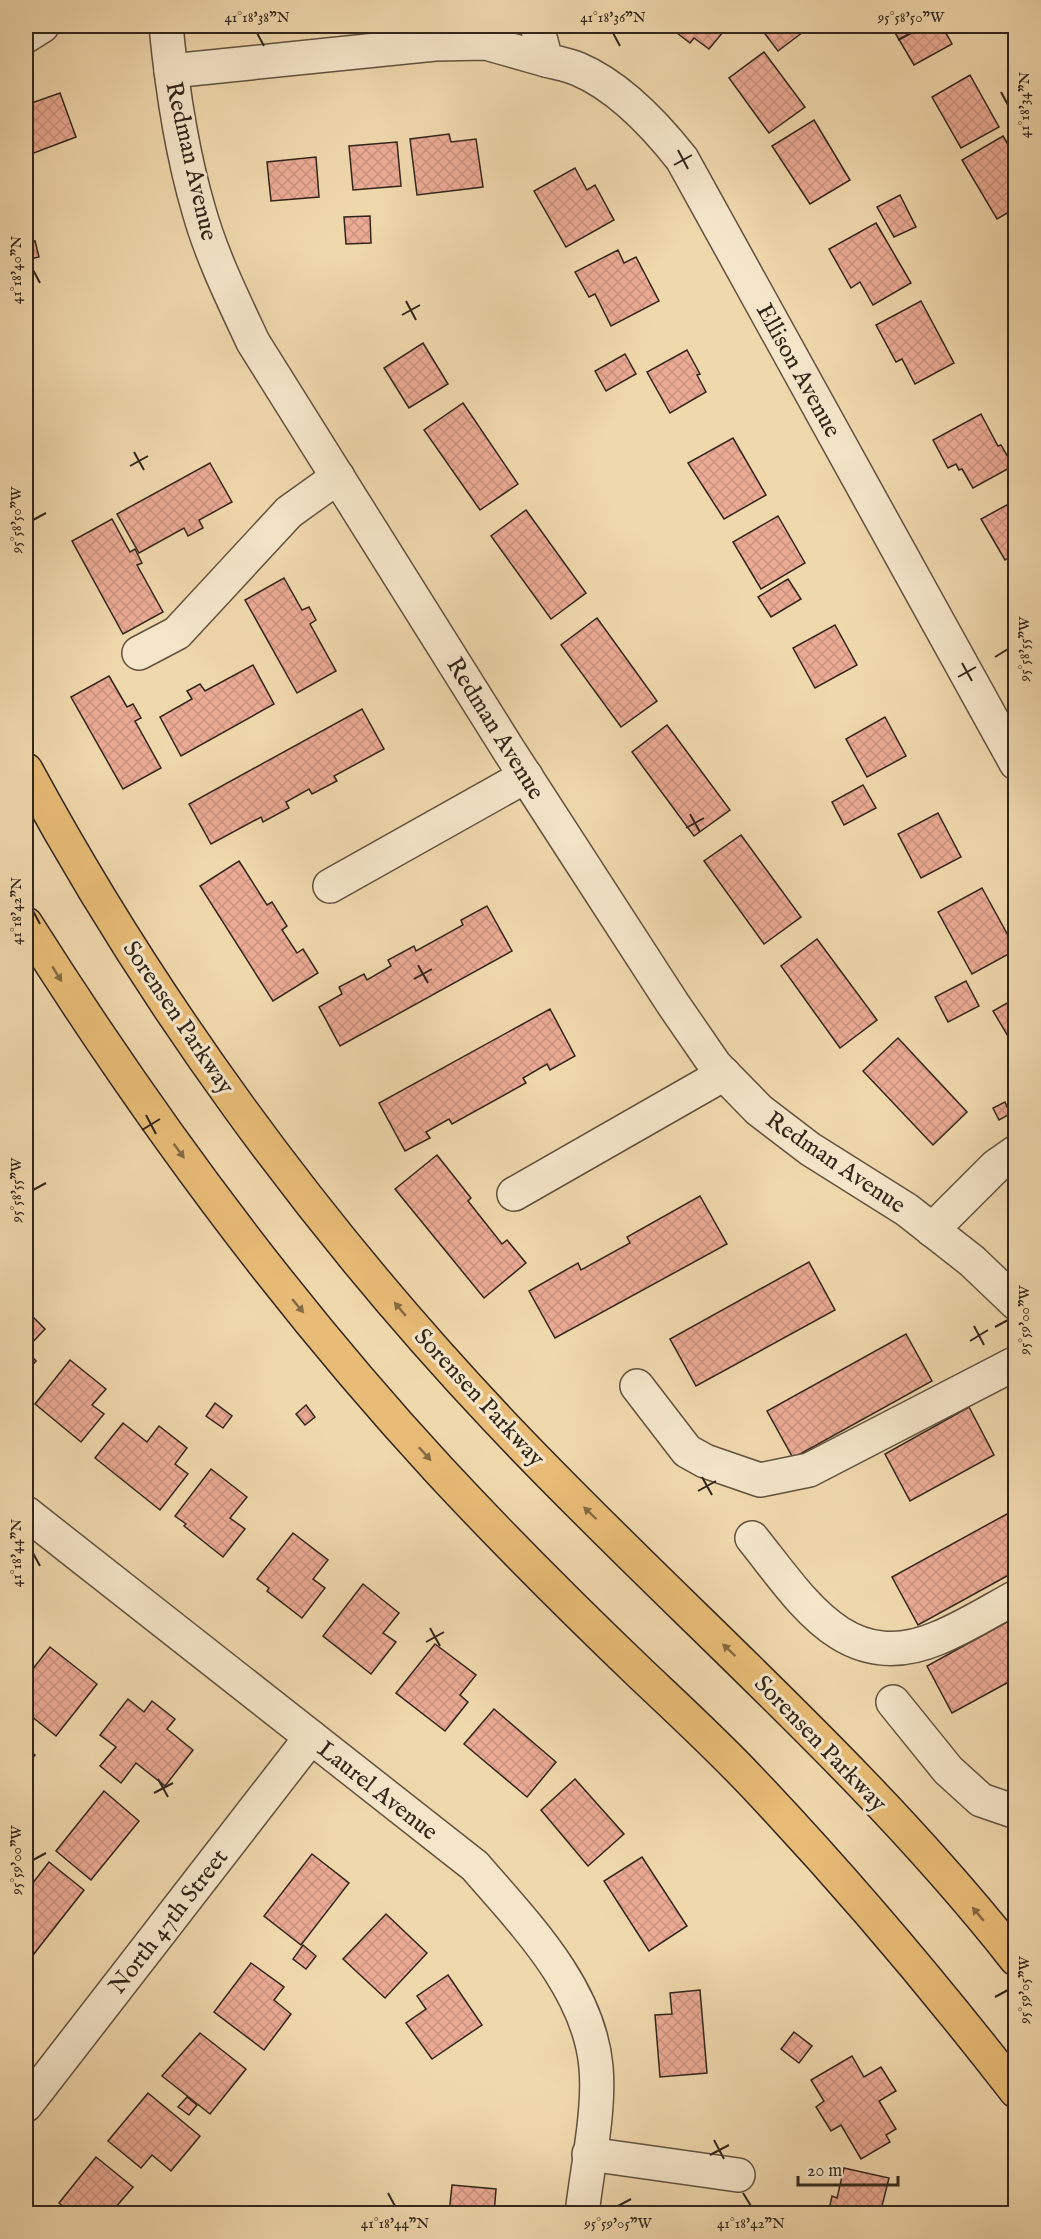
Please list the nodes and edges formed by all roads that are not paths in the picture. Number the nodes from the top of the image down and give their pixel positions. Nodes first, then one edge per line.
1 (42, 26) edge
2 (166, 26) edge
3 (537, 26) edge
4 (26, 36) edge
5 (546, 60) junction
6 (171, 71) junction
7 (338, 477) junction
8 (139, 653) dead end
9 (1016, 763) edge
10 (26, 770) edge
11 (526, 776) junction
12 (330, 886) dead end
13 (26, 924) edge
14 (724, 1074) junction
15 (1016, 1152) edge
16 (514, 1194) dead end
17 (932, 1230) junction
18 (1016, 1303) edge
19 (1016, 1363) edge
20 (637, 1386) dead end
21 (26, 1513) edge
22 (752, 1538) dead end
23 (1016, 1597) edge
24 (893, 1702) dead end
25 (311, 1737) junction
26 (1016, 1812) edge
27 (1016, 1959) edge
28 (1016, 2091) edge
29 (26, 2105) edge
30 (589, 2154) junction
31 (738, 2175) dead end
32 (582, 2214) edge

1 - 4 street
2 - 6 street, Redman Avenue
3 - 5 street
5 - 6 street, Ellison Avenue
5 - 9 street, Ellison Avenue
6 - 7 street, Redman Avenue
7 - 8 street
7 - 11 street, Redman Avenue
27 -> 10 main road, Sorensen Parkway
11 - 12 street
11 - 14 street, Redman Avenue
13 -> 28 main road
14 - 16 street
14 - 17 street, Redman Avenue
15 - 17 street
17 - 18 street, Redman Avenue
19 - 20 street
21 - 25 street, Laurel Avenue
22 - 23 street
24 - 26 street
25 - 29 street, North 47th Street
25 - 30 street, Laurel Avenue
30 - 31 street
30 - 32 street, Laurel Avenue

